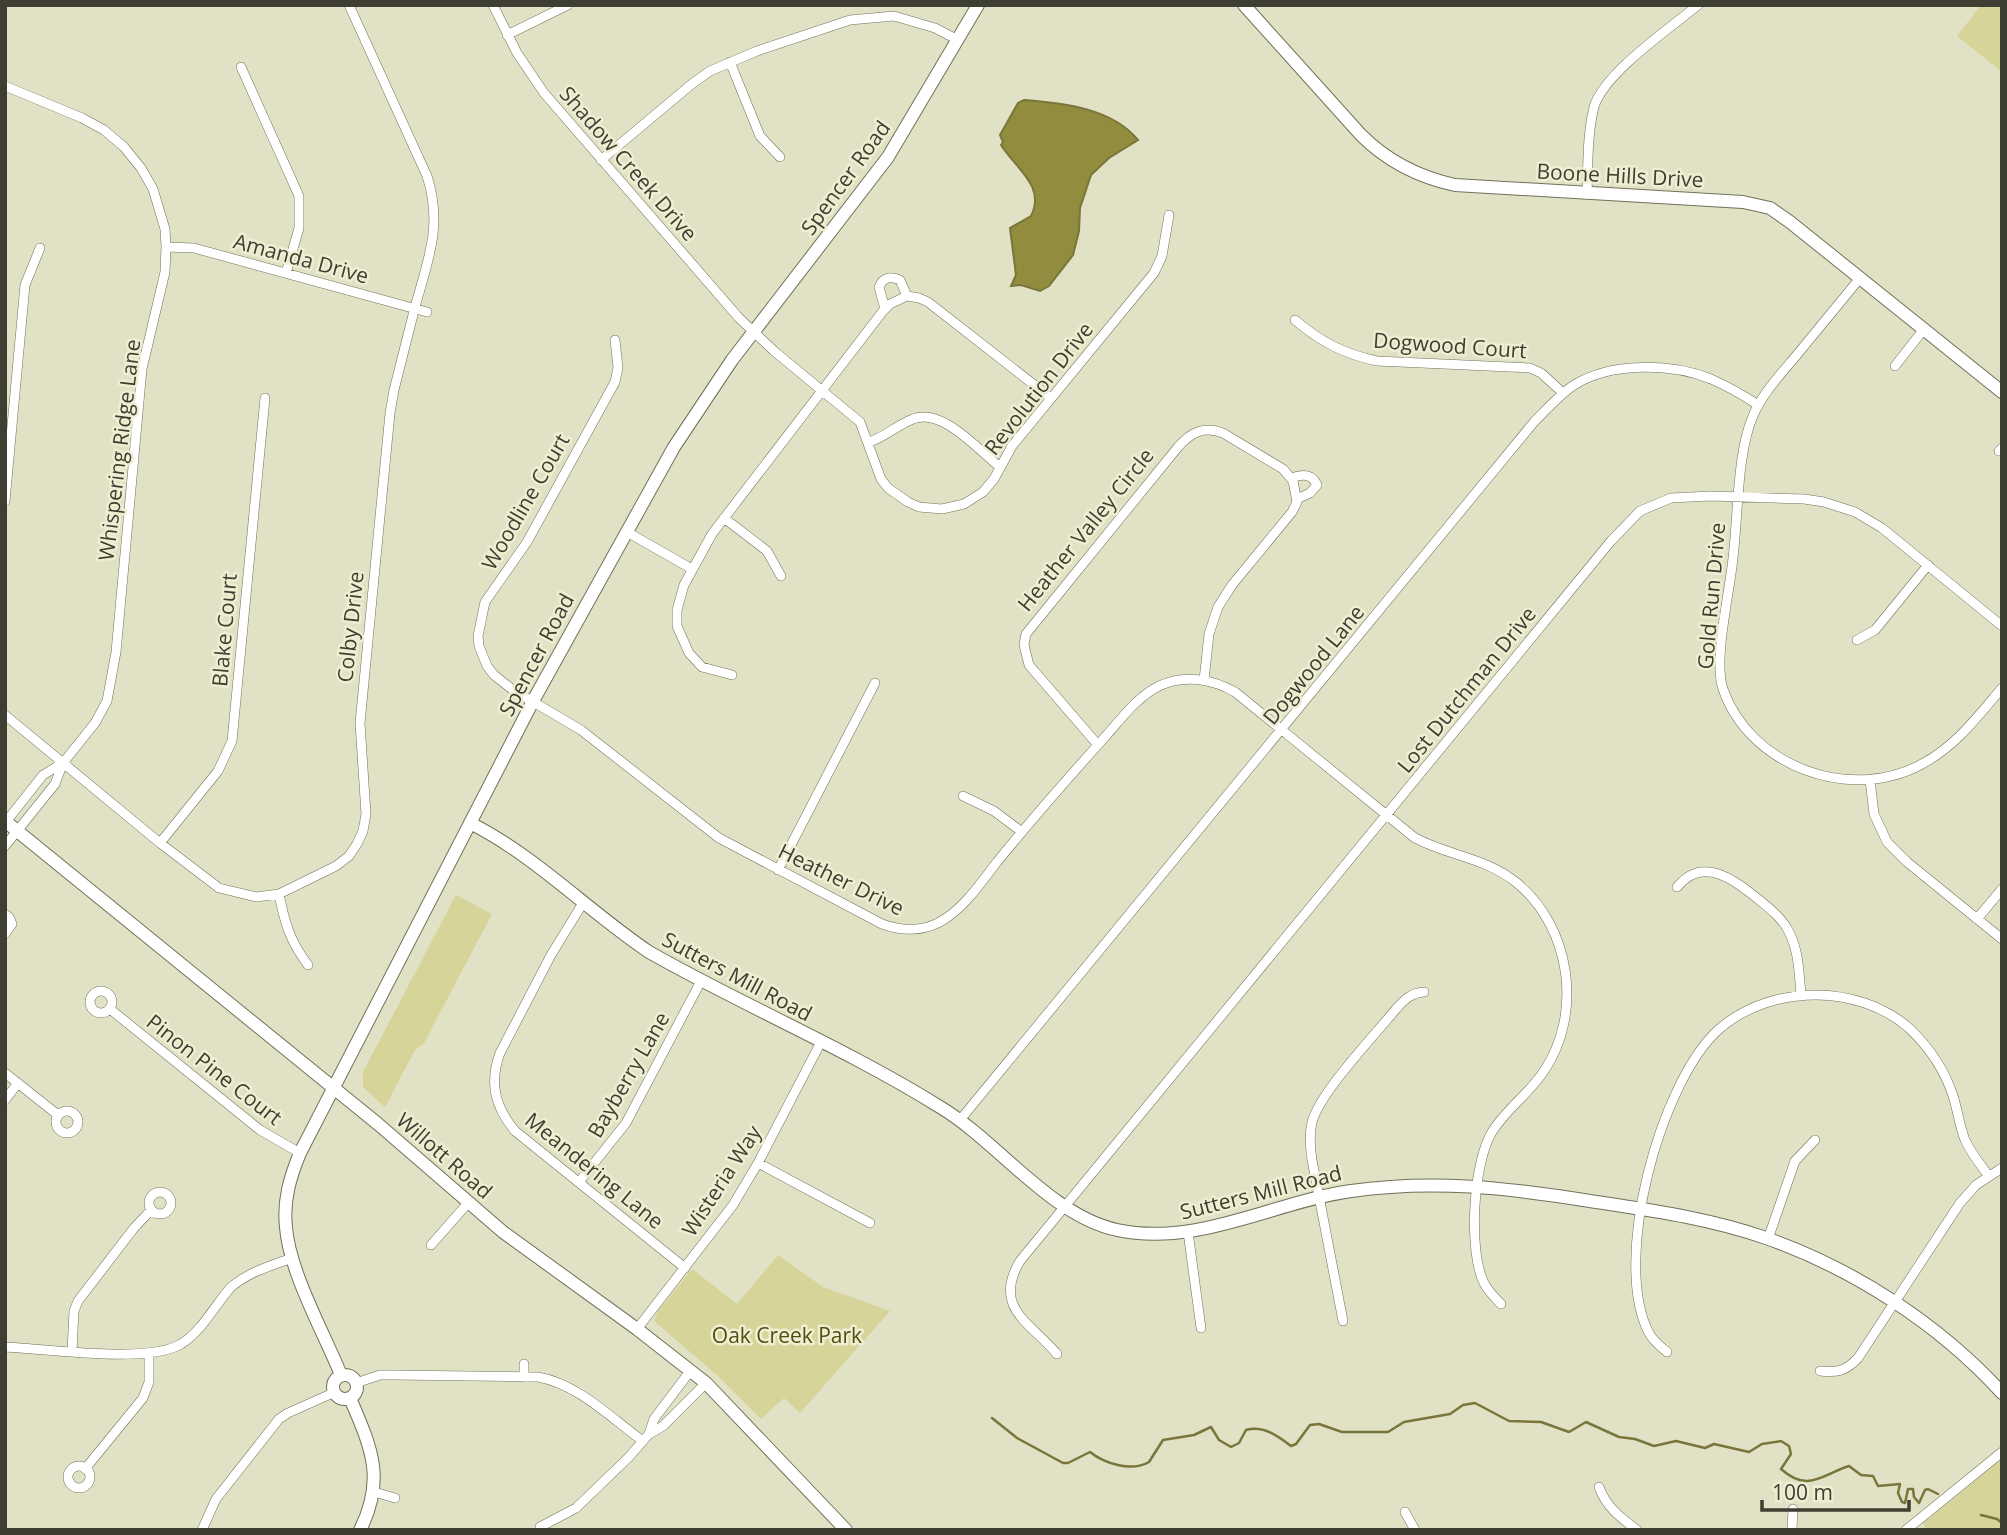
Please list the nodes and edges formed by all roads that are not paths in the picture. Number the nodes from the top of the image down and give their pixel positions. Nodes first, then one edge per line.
1 (349, 5) edge
2 (493, 5) edge
3 (568, 5) edge
4 (978, 5) edge
5 (1244, 5) edge
6 (1698, 5) edge
7 (506, 34) junction
8 (958, 40) junction
9 (730, 62) junction
10 (241, 67) dead end
11 (5, 86) edge
12 (780, 157) dead end
13 (601, 160) junction
14 (1587, 194) junction
15 (1169, 215) dead end
16 (166, 247) junction
17 (40, 248) dead end
18 (286, 274) junction
19 (1860, 278) junction
20 (907, 296) junction
21 (415, 307) junction
22 (885, 309) junction
23 (427, 312) dead end
24 (1295, 320) dead end
25 (1924, 330) junction
26 (753, 333) junction
27 (615, 340) dead end
28 (1895, 366) dead end
29 (5, 368) edge
30 (18, 369) junction
31 (822, 389) junction
32 (2002, 392) edge
33 (1563, 393) junction
34 (265, 398) dead end
35 (1051, 398) junction
36 (1758, 405) junction
37 (869, 442) junction
38 (1000, 467) junction
39 (1291, 478) junction
40 (1738, 497) junction
41 (1297, 499) junction
42 (5, 500) edge
43 (724, 518) junction
44 (627, 532) junction
45 (1928, 565) junction
46 (692, 569) junction
47 (781, 576) dead end
48 (2002, 626) edge
49 (1857, 640) dead end
50 (732, 675) dead end
51 (1204, 680) junction
52 (875, 683) dead end
53 (2002, 688) edge
54 (533, 701) junction
55 (5, 715) edge
56 (1283, 730) junction
57 (1098, 745) junction
58 (63, 762) junction
59 (1870, 780) junction
60 (963, 796) dead end
61 (1387, 816) junction
62 (6, 822) edge
63 (470, 823) junction
64 (18, 831) junction
65 (1022, 832) junction
66 (160, 843) junction
67 (5, 846) edge
68 (778, 870) junction
69 (1677, 887) dead end
70 (2002, 889) edge
71 (279, 894) junction
72 (583, 903) junction
73 (5, 914) edge
74 (1977, 919) junction
75 (5, 934) edge
76 (2002, 939) edge
77 (308, 965) dead end
78 (701, 981) junction
79 (1424, 992) dead end
80 (1801, 995) junction
81 (110, 1009) dead end
82 (821, 1042) junction
83 (5, 1073) edge
84 (18, 1083) junction
85 (333, 1088) junction
86 (5, 1100) edge
87 (58, 1115) dead end
88 (960, 1120) junction
89 (1815, 1140) dead end
90 (300, 1153) junction
91 (758, 1163) junction
92 (2002, 1168) edge
93 (1988, 1175) junction
94 (579, 1182) junction
95 (1477, 1185) junction
96 (1319, 1196) junction
97 (468, 1203) junction
98 (1066, 1206) junction
99 (1640, 1209) junction
100 (151, 1210) dead end
101 (870, 1223) dead end
102 (1188, 1232) junction
103 (1768, 1239) junction
104 (431, 1245) dead end
105 (292, 1258) junction
106 (685, 1268) junction
107 (1010, 1297) junction
108 (998, 1299) dead end
109 (1894, 1303) junction
110 (1501, 1304) dead end
111 (1343, 1321) dead end
112 (1202, 1328) dead end
113 (637, 1329) junction
114 (5, 1346) edge
115 (72, 1351) junction
116 (1667, 1352) dead end
117 (149, 1354) junction
118 (1058, 1354) dead end
119 (524, 1364) dead end
120 (691, 1370) junction
121 (1820, 1371) dead end
122 (341, 1375) junction
123 (524, 1377) junction
124 (356, 1383) junction
125 (706, 1383) junction
126 (333, 1393) junction
127 (2002, 1393) edge
128 (350, 1398) junction
129 (646, 1437) junction
130 (2002, 1452) edge
131 (85, 1469) dead end
132 (1599, 1488) dead end
133 (374, 1492) junction
134 (395, 1498) dead end
135 (1793, 1509) dead end
136 (1405, 1512) dead end
137 (540, 1527) dead end
138 (202, 1530) edge
139 (360, 1530) edge
140 (846, 1530) edge
141 (1415, 1530) edge
142 (1637, 1530) edge
143 (1792, 1530) edge
144 (1906, 1530) edge

1 - 21 street, Colby Drive
2 - 7 street, Shadow Creek Drive
3 - 7 street
4 - 8 main road, Spencer Road
5 - 14 main road, Boone Hills Drive
6 - 14 street
7 - 13 street, Shadow Creek Drive
8 - 9 street
8 - 26 main road, Spencer Road
9 - 12 street
9 - 13 street
10 - 18 street
11 - 16 street, Whispering Ridge Lane
13 - 26 street, Shadow Creek Drive
14 - 19 main road, Boone Hills Drive
15 - 35 street, Revolution Drive
16 - 18 street, Amanda Drive
16 - 58 street, Whispering Ridge Lane
17 - 30 street
18 - 21 street, Amanda Drive
19 - 25 main road, Boone Hills Drive
19 - 36 street, Gold Run Drive
20 - 22 street
20 - 22 street
20 - 35 street
21 - 23 street, Amanda Drive
21 - 71 street, Colby Drive
22 - 31 street
24 - 33 street, Dogwood Court
25 - 28 street
25 - 32 main road, Boone Hills Drive
26 - 31 street, Revolution Drive
26 - 44 main road, Spencer Road
27 - 54 street, Woodline Court
29 - 30 street
30 - 42 street
31 - 37 street, Revolution Drive
31 - 43 street
33 - 36 street, Dogwood Lane
33 - 56 street, Dogwood Lane
34 - 66 street, Blake Court
35 - 38 street, Revolution Drive
36 - 40 street, Gold Run Drive
37 - 38 street
37 - 38 street, Revolution Drive
39 - 41 street
39 - 41 street, Heather Valley Circle
39 - 57 street, Heather Valley Circle
40 - 45 street, Lost Dutchman Drive
40 - 59 street, Gold Run Drive
40 - 61 street, Lost Dutchman Drive
41 - 51 street, Heather Valley Circle
43 - 46 street
43 - 47 street
44 - 46 street
44 - 54 main road, Spencer Road
45 - 48 street, Lost Dutchman Drive
45 - 49 street
46 - 50 street
51 - 56 street
51 - 57 street, Heather Drive
52 - 68 street
53 - 59 street, Gold Run Drive
54 - 63 main road, Spencer Road
54 - 68 street, Heather Drive
55 - 58 street, Colby Drive
56 - 61 street
56 - 88 street, Dogwood Lane
57 - 65 street, Heather Drive
58 - 62 street, Whispering Ridge Lane
58 - 64 street, Whispering Ridge Lane
58 - 66 street, Colby Drive
59 - 74 street
60 - 65 street
61 - 95 street
61 - 98 street, Lost Dutchman Drive
62 - 64 main road, Willott Road
63 - 72 main road, Sutters Mill Road
63 - 85 main road, Spencer Road
64 - 67 street, Whispering Ridge Lane
64 - 85 main road, Willott Road
65 - 68 street, Heather Drive
66 - 71 street, Colby Drive
69 - 80 street
70 - 74 street
71 - 77 street
72 - 78 main road, Sutters Mill Road
72 - 94 street, Meandering Lane
73 - 75 street
74 - 76 street
78 - 82 main road, Sutters Mill Road
78 - 94 street, Bayberry Lane
79 - 96 street
80 - 93 street
80 - 99 street
81 - 90 street, Pinon Pine Court
82 - 88 main road, Sutters Mill Road
82 - 91 street, Wisteria Way
83 - 84 street
84 - 86 street
84 - 87 street
85 - 90 main road, Spencer Road
85 - 97 main road, Willott Road
88 - 98 main road, Sutters Mill Road
89 - 103 street
90 - 105 main road, Spencer Road
91 - 101 street
91 - 106 street, Wisteria Way
92 - 93 street
93 - 109 street
94 - 106 street, Meandering Lane
95 - 96 main road, Sutters Mill Road
95 - 99 main road, Sutters Mill Road
95 - 110 street
96 - 102 main road, Sutters Mill Road
96 - 111 street
97 - 104 street
97 - 113 main road, Willott Road
98 - 102 main road, Sutters Mill Road
98 - 107 street, Lost Dutchman Drive
99 - 103 main road, Sutters Mill Road
99 - 116 street
100 - 115 street
102 - 112 street
103 - 109 main road, Sutters Mill Road
105 - 117 street
105 - 122 main road, Spencer Road
106 - 113 street, Wisteria Way
107 - 108 street
107 - 118 street
109 - 121 street
109 - 127 main road, Sutters Mill Road
113 - 120 main road, Willott Road
114 - 115 street
115 - 117 street
117 - 131 street
119 - 123 street
120 - 125 main road, Willott Road
120 - 129 street
122 - 124 main road
122 - 126 main road
123 - 124 street
123 - 129 street
124 - 128 main road
125 - 129 street
125 - 140 main road, Willott Road
126 - 128 main road
126 - 138 street
128 - 133 main road
129 - 137 street
130 - 144 street
132 - 142 street
133 - 134 street
133 - 139 main road
135 - 143 street
136 - 141 street

